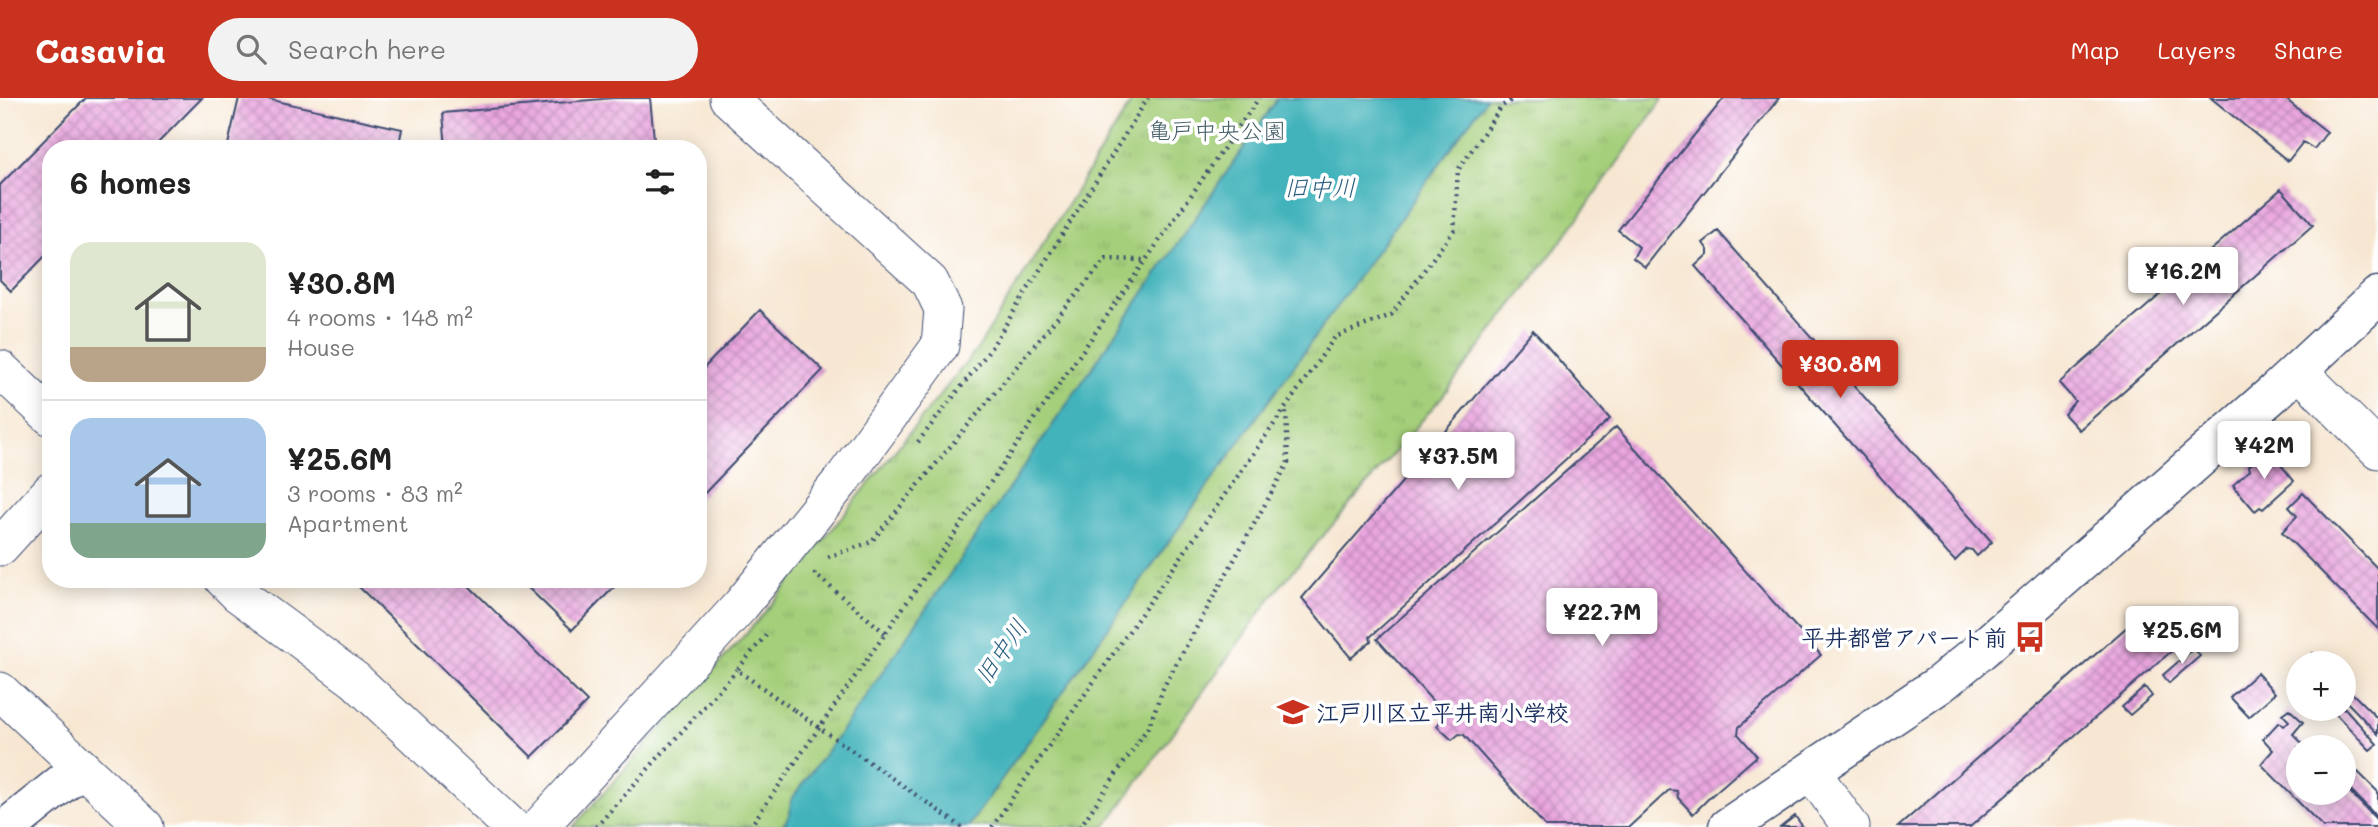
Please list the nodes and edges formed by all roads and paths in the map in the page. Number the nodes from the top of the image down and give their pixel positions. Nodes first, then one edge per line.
1 (728, 98) edge
2 (1149, 98) edge
3 (1259, 98) edge
4 (1515, 98) edge
5 (1146, 260) junction
6 (2378, 296) edge
7 (0, 369) edge
8 (2298, 370) junction
9 (1286, 407) junction
10 (42, 409) edge
11 (913, 449) dead end
12 (2378, 450) edge
13 (42, 501) edge
14 (837, 546) dead end
15 (0, 547) edge
16 (828, 557) junction
17 (232, 588) edge
18 (772, 628) dead end
19 (884, 633) junction
20 (737, 670) junction
21 (0, 691) edge
22 (81, 768) junction
23 (1811, 771) junction
24 (8, 827) edge
25 (145, 827) edge
26 (512, 827) edge
27 (539, 827) edge
28 (596, 827) edge
29 (750, 827) edge
30 (962, 827) edge
31 (992, 827) edge
32 (1080, 827) edge
33 (1728, 827) edge
34 (1851, 827) edge

1 - 27 street
2 - 11 path
3 - 5 path
4 - 9 path
5 - 16 path
5 - 19 path
6 - 8 street
7 - 10 street
8 - 12 street
8 - 23 street
9 - 31 path
9 - 32 path
13 - 15 street
14 - 16 path
16 - 19 path
17 - 26 street
18 - 20 path
19 - 29 path
20 - 28 path
20 - 30 path, bridge
21 - 22 street
22 - 24 street
22 - 25 street
23 - 33 street
23 - 34 street

